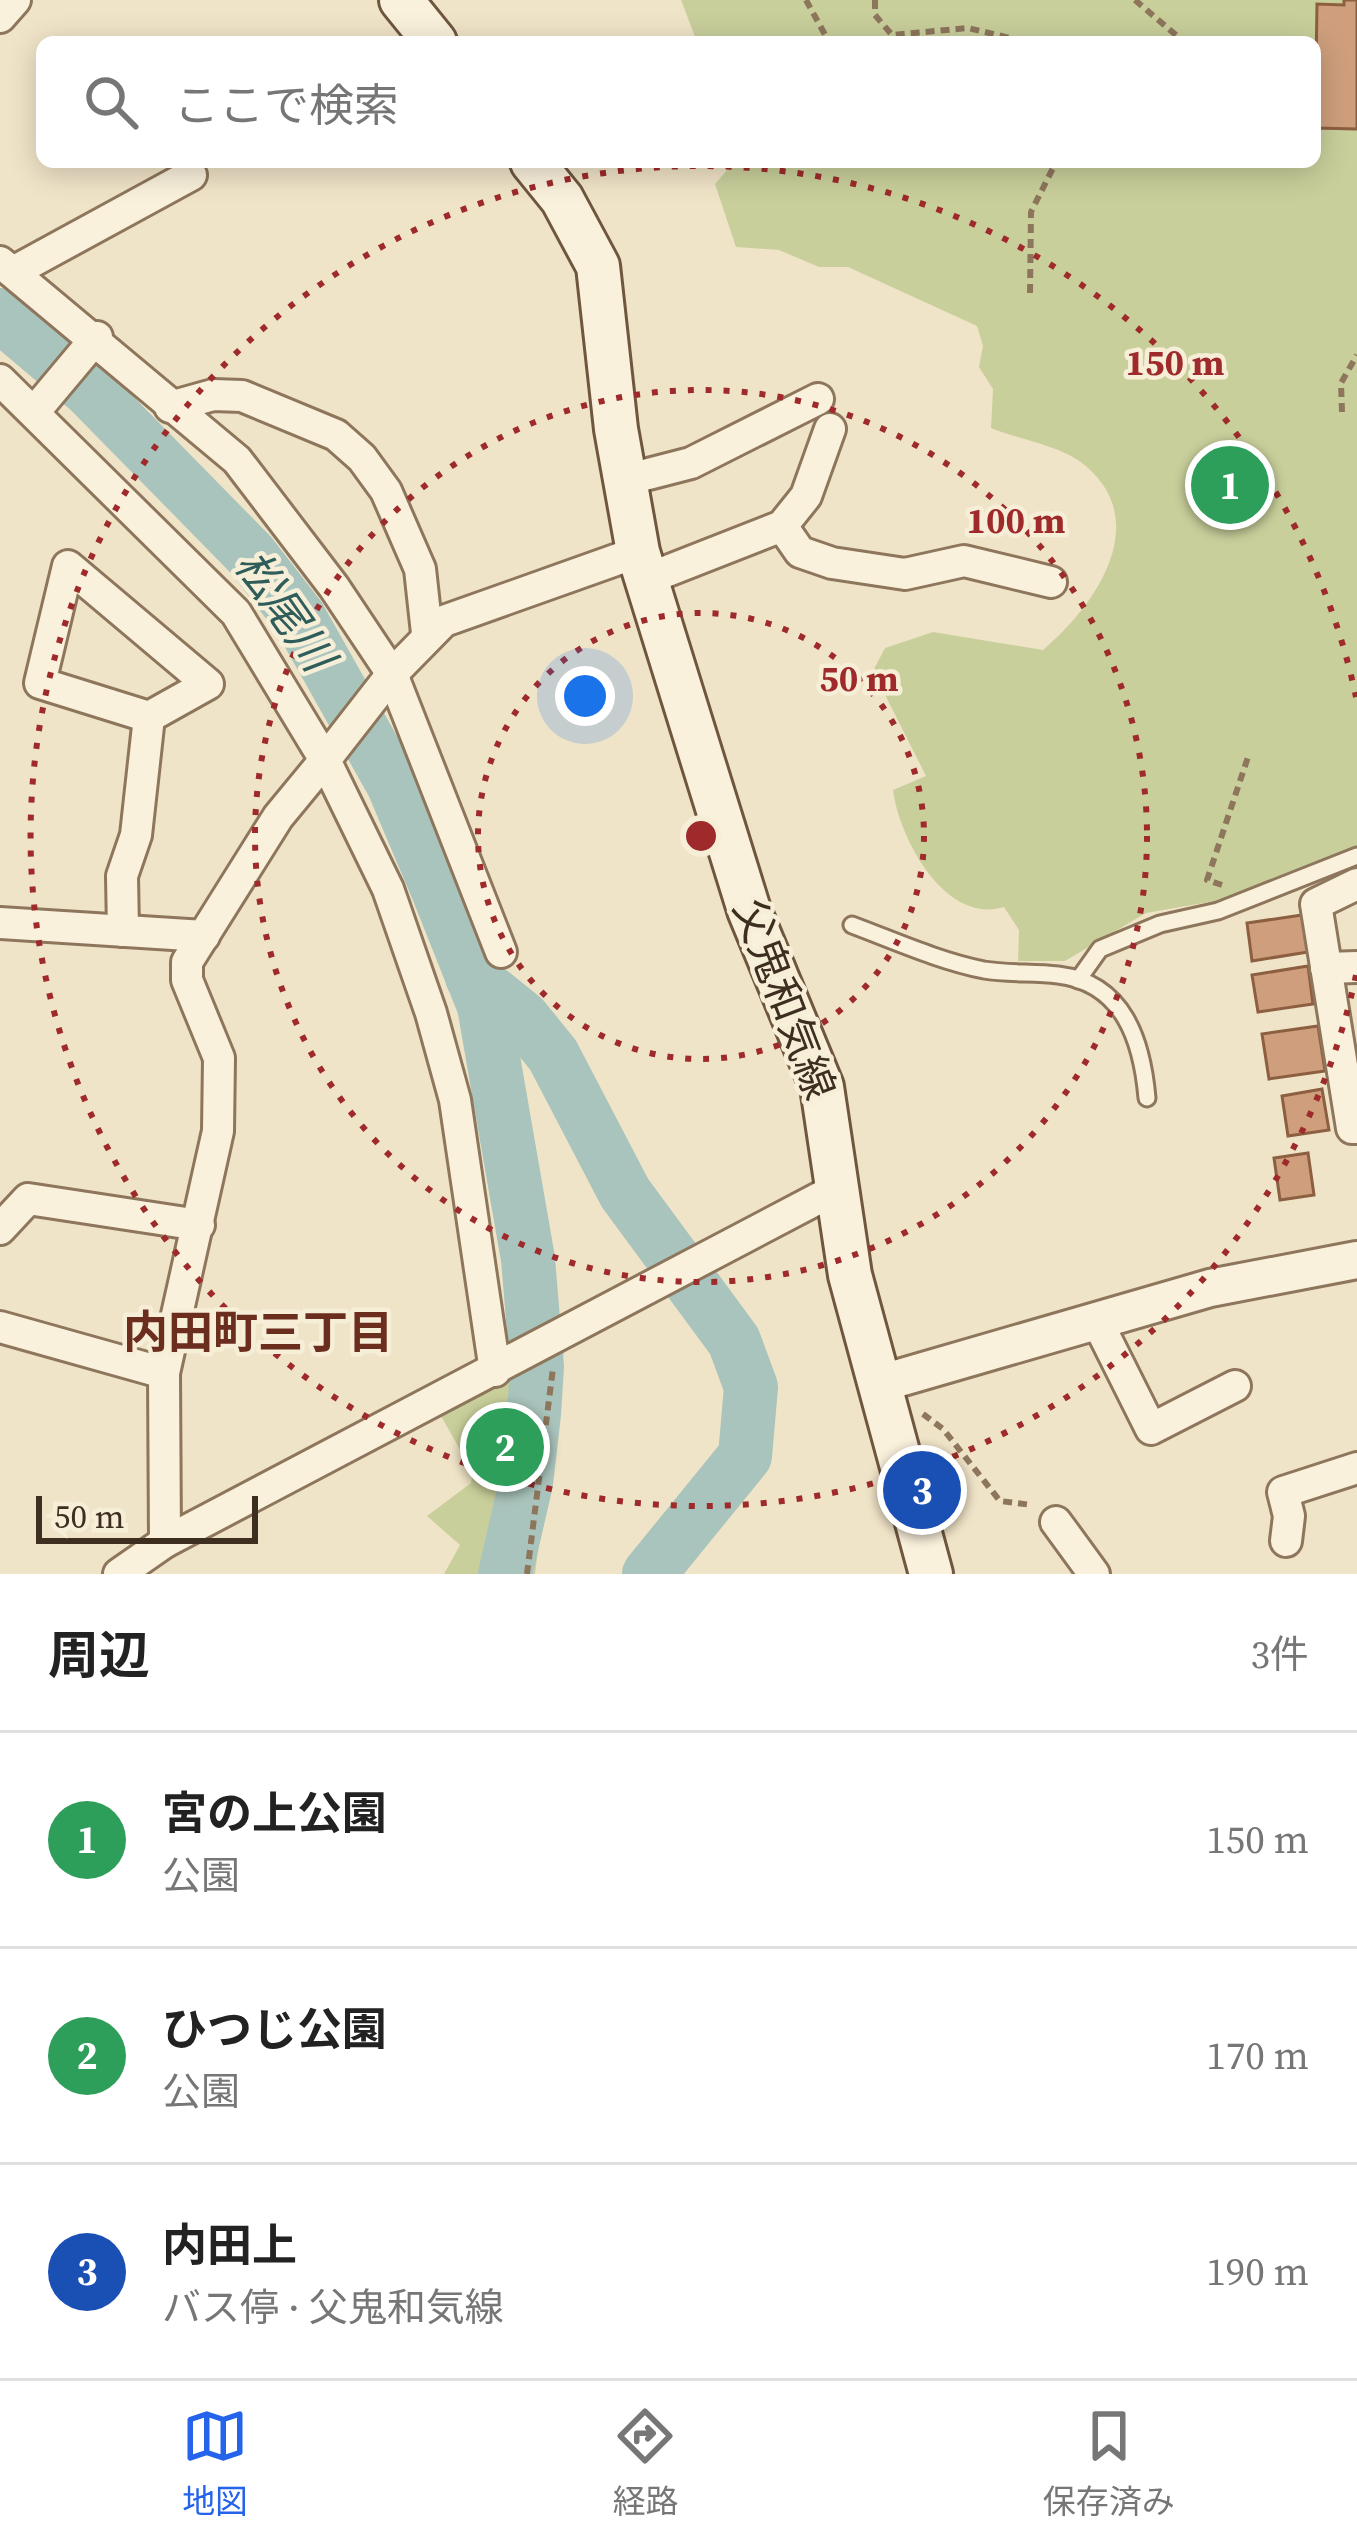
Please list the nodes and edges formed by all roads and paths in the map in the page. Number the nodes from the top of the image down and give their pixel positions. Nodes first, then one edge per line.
1 (14, 0) edge
2 (401, 0) edge
3 (806, 0) edge
4 (874, 0) edge
5 (1135, 0) edge
6 (0, 17) edge
7 (430, 36) edge
8 (826, 36) edge
9 (1002, 36) edge
10 (1177, 36) edge
11 (537, 168) edge
12 (1053, 168) edge
13 (191, 175) dead end
14 (7, 267) edge
15 (1030, 293) dead end
16 (95, 340) junction
17 (1357, 355) edge
18 (0, 380) edge
19 (818, 399) dead end
20 (39, 407) junction
21 (170, 407) junction
22 (1342, 412) dead end
23 (830, 429) dead end
24 (625, 480) junction
25 (782, 526) junction
26 (643, 566) junction
27 (1051, 582) dead end
28 (427, 633) junction
29 (387, 679) junction
30 (148, 717) junction
31 (331, 752) junction
32 (1248, 757) dead end
33 (1357, 856) edge
34 (1213, 868) dead end
35 (1357, 884) edge
36 (0, 922) edge
37 (852, 925) dead end
38 (123, 931) junction
39 (203, 936) junction
40 (501, 952) dead end
41 (1342, 968) edge
42 (1078, 980) junction
43 (1147, 1098) dead end
44 (1357, 1128) edge
45 (840, 1187) junction
46 (199, 1225) junction
47 (0, 1229) edge
48 (1357, 1260) edge
49 (1096, 1319) junction
50 (0, 1327) edge
51 (561, 1341) junction
52 (502, 1367) junction
53 (164, 1373) junction
54 (882, 1383) junction
55 (1235, 1386) dead end
56 (1357, 1468) edge
57 (1056, 1522) joint
58 (1286, 1541) dead end
59 (165, 1542) junction
60 (119, 1574) edge
61 (527, 1574) edge
62 (931, 1574) edge
63 (1094, 1574) edge

1 - 6 street
2 - 7 main road
3 - 8 path
4 - 9 path
5 - 10 path
11 - 24 main road, 父鬼和気線
12 - 15 path
13 - 14 street
14 - 16 street
16 - 20 street
16 - 21 street
17 - 22 path
18 - 20 street
19 - 24 street
20 - 31 street
21 - 28 street
21 - 29 street
23 - 25 street
24 - 26 main road, 父鬼和気線
25 - 26 street
25 - 27 street
26 - 28 street
26 - 45 main road, 父鬼和気線
28 - 29 street
29 - 31 street
29 - 40 street
30 - 30 street
30 - 38 street
31 - 39 street
31 - 52 street
32 - 34 path
33 - 42 lane
35 - 41 street
36 - 38 street
37 - 42 lane
38 - 39 street
39 - 46 street
41 - 44 street
42 - 43 lane
45 - 51 street
45 - 54 main road, 父鬼和気線
46 - 47 street
46 - 53 street
48 - 49 street
49 - 54 street
49 - 55 street
50 - 53 street
51 - 52 street
51 - 61 path
52 - 59 street
53 - 59 street
54 - 57 path
54 - 62 main road, 父鬼和気線
56 - 58 street
57 - 63 street
59 - 60 street

